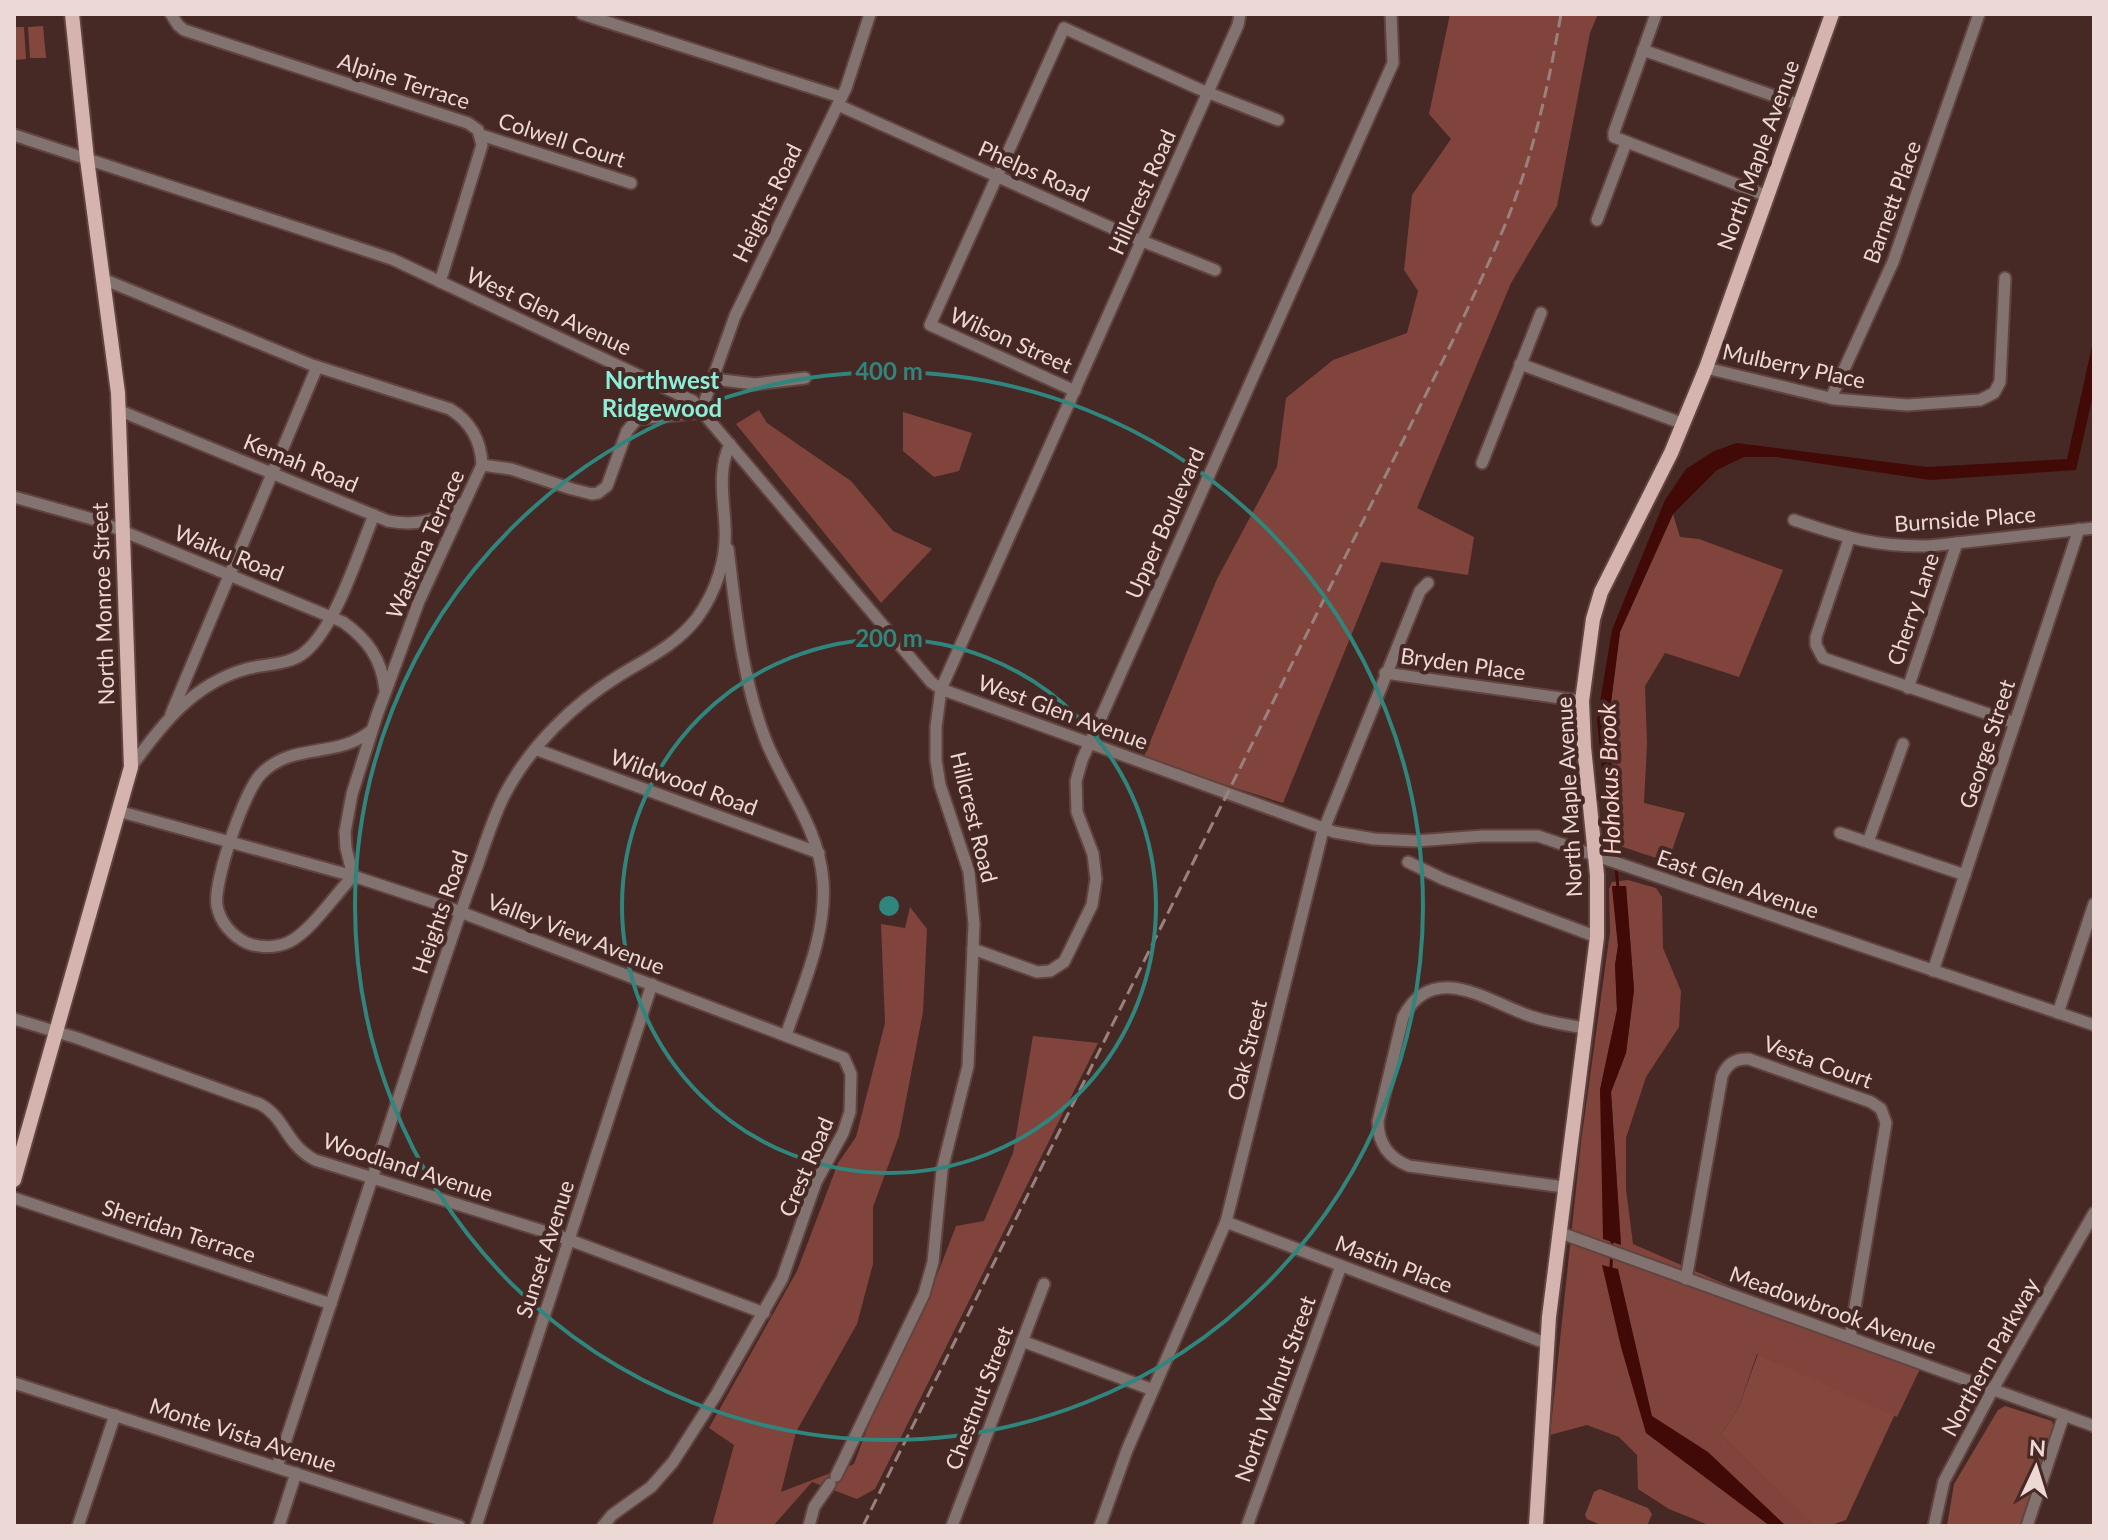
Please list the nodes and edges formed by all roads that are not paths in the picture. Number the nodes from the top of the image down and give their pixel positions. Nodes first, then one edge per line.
1 (72, 14) edge
2 (171, 14) edge
3 (582, 14) edge
4 (870, 14) edge
5 (1240, 14) edge
6 (1391, 14) edge
7 (1656, 14) edge
8 (1832, 14) edge
9 (1979, 14) edge
10 (1643, 50) junction
11 (1208, 93) junction
12 (840, 101) junction
13 (1800, 105) junction
14 (1278, 120) dead end
15 (14, 135) edge
16 (481, 135) junction
17 (1626, 143) junction
18 (87, 159) junction
19 (997, 176) junction
20 (631, 183) dead end
21 (1767, 196) junction
22 (1597, 220) dead end
23 (1142, 241) junction
24 (1215, 270) dead end
25 (2005, 278) dead end
26 (103, 279) junction
27 (440, 282) junction
28 (1541, 313) dead end
29 (1520, 364) junction
30 (317, 367) junction
31 (1706, 368) junction
32 (805, 378) dead end
33 (713, 379) junction
34 (1075, 391) junction
35 (1831, 398) junction
36 (118, 410) junction
37 (703, 411) junction
38 (1684, 424) junction
39 (730, 444) junction
40 (1482, 463) dead end
41 (482, 465) junction
42 (272, 473) junction
43 (467, 498) junction
44 (15, 500) edge
45 (374, 515) junction
46 (1794, 520) dead end
47 (2094, 528) edge
48 (2079, 529) junction
49 (122, 530) junction
50 (726, 534) junction
51 (1849, 539) junction
52 (1957, 543) junction
53 (230, 575) junction
54 (1428, 583) dead end
55 (330, 616) junction
56 (1385, 673) junction
57 (1908, 688) junction
58 (941, 689) junction
59 (385, 693) junction
60 (1582, 701) junction
61 (171, 714) junction
62 (2015, 723) junction
63 (372, 730) junction
64 (1089, 743) junction
65 (1903, 744) dead end
66 (535, 749) junction
67 (131, 767) junction
68 (1223, 792) joint
69 (118, 811) junction
70 (1324, 828) junction
71 (1840, 833) dead end
72 (231, 842) junction
73 (1868, 842) junction
74 (819, 853) junction
75 (1602, 859) junction
76 (1408, 862) dead end
77 (1965, 875) junction
78 (353, 876) junction
79 (2094, 904) edge
80 (460, 912) junction
81 (1597, 937) junction
82 (973, 949) junction
83 (1933, 971) junction
84 (652, 984) junction
85 (2058, 1013) junction
86 (14, 1019) edge
87 (2094, 1025) edge
88 (1585, 1028) junction
89 (56, 1031) junction
90 (786, 1035) junction
91 (372, 1178) junction
92 (14, 1180) edge
93 (1564, 1187) junction
94 (14, 1198) edge
95 (2094, 1216) edge
96 (1226, 1222) junction
97 (1558, 1232) junction
98 (569, 1240) junction
99 (1341, 1266) junction
100 (1686, 1279) junction
101 (1044, 1284) dead end
102 (331, 1304) junction
103 (764, 1313) junction
104 (1850, 1337) junction
105 (1022, 1341) junction
106 (1548, 1344) junction
107 (14, 1383) edge
108 (1993, 1389) junction
109 (1153, 1390) junction
110 (115, 1415) junction
111 (2064, 1415) junction
112 (2094, 1426) edge
113 (277, 1467) junction
114 (296, 1473) junction
115 (78, 1526) edge
116 (279, 1526) edge
117 (459, 1526) edge
118 (476, 1526) edge
119 (603, 1526) edge
120 (809, 1526) edge
121 (952, 1526) edge
122 (1100, 1526) edge
123 (1247, 1526) edge
124 (1536, 1526) edge
125 (1934, 1526) edge
126 (2027, 1526) edge

1 - 18 main road, North Monroe Street
2 - 16 street, Alpine Terrace
3 - 12 street, Phelps Road
4 - 12 street, Heights Road
5 - 11 street, Hillcrest Road
6 - 64 street, Upper Boulevard
7 - 10 street
8 - 13 main road, North Maple Avenue
9 - 35 street, Barnett Place
10 - 13 street
10 - 17 street
11 - 14 street
11 - 19 street
11 - 23 street, Hillcrest Road
12 - 19 street, Phelps Road
12 - 33 street, Heights Road
13 - 21 main road, North Maple Avenue
15 - 18 street, West Glen Avenue
16 - 20 street, Colwell Court
16 - 27 street, Alpine Terrace
17 - 21 street
17 - 22 street
18 - 26 main road, North Monroe Street
18 - 27 street, West Glen Avenue
19 - 23 street, Phelps Road
19 - 34 street, Wilson Street
21 - 31 main road, North Maple Avenue
23 - 24 street, Phelps Road
23 - 34 street, Hillcrest Road
25 - 35 street, Mulberry Place
26 - 30 street, Wastena Terrace
26 - 36 main road, North Monroe Street
27 - 37 street, West Glen Avenue
28 - 29 street
29 - 38 street
29 - 40 street
30 - 41 street, Wastena Terrace
30 - 42 street
31 - 35 street, Mulberry Place
31 - 38 main road, North Maple Avenue
32 - 33 street
33 - 37 street, Heights Road
34 - 58 street, Hillcrest Road
36 - 42 street, Kemah Road
36 - 49 main road, North Monroe Street
37 - 39 street, West Glen Avenue
37 - 41 street
38 - 60 main road, North Maple Avenue
39 - 50 street, Heights Road
39 - 58 street, West Glen Avenue
41 - 43 street, Wastena Terrace
42 - 45 street, Kemah Road
42 - 53 street
43 - 45 street, Kemah Road
43 - 59 street, Wastena Terrace
44 - 49 street, Waiku Road
45 - 55 street
46 - 51 street, Burnside Place
47 - 48 street, Burnside Place
48 - 52 street, Burnside Place
48 - 62 street, George Street
49 - 53 street, Waiku Road
49 - 67 main road, North Monroe Street
50 - 66 street, Heights Road
50 - 74 street
51 - 52 street, Burnside Place
51 - 57 street
52 - 57 street, Cherry Lane
53 - 55 street, Waiku Road
53 - 61 street
54 - 56 street, Oak Street
55 - 59 street, Waiku Road
55 - 61 street
56 - 60 street, Bryden Place
56 - 70 street, Oak Street
57 - 62 street
58 - 64 street, West Glen Avenue
58 - 82 street, Hillcrest Road
59 - 63 street, Wastena Terrace
60 - 75 main road, North Maple Avenue
61 - 67 street
62 - 77 street, George Street
63 - 72 street
63 - 78 street, Wastena Terrace
64 - 68 street, West Glen Avenue
64 - 82 street, Upper Boulevard
65 - 73 street
66 - 74 street, Wildwood Road
66 - 80 street, Heights Road
67 - 69 main road, North Monroe Street
68 - 70 street, East Glen Avenue
69 - 72 street, Valley View Avenue
69 - 89 main road, North Monroe Street
70 - 75 street, East Glen Avenue
70 - 96 street, Oak Street
71 - 73 street
72 - 78 street, Valley View Avenue
72 - 78 street
73 - 77 street
74 - 90 street
75 - 81 main road, North Maple Avenue
75 - 83 street, East Glen Avenue
76 - 81 street
77 - 83 street, George Street
78 - 80 street, Valley View Avenue
79 - 85 street
80 - 84 street, Valley View Avenue
80 - 91 street, Heights Road
81 - 88 main road, North Maple Avenue
82 - 120 street, Hillcrest Road
83 - 85 street, East Glen Avenue
84 - 90 street, Valley View Avenue
84 - 98 street, Sunset Avenue
85 - 87 street, East Glen Avenue
86 - 89 street, Woodland Avenue
88 - 93 main road, North Maple Avenue
88 - 93 street
89 - 91 street, Woodland Avenue
89 - 92 main road, North Monroe Street
90 - 103 street, Crest Road
91 - 98 street, Woodland Avenue
91 - 102 street, Heights Road
93 - 97 main road, North Maple Avenue
94 - 102 street, Sheridan Terrace
95 - 108 street, Northern Parkway
96 - 99 street, Mastin Place
96 - 109 street, Oak Street
97 - 100 street, Meadowbrook Avenue
97 - 106 main road, North Maple Avenue
98 - 103 street, Woodland Avenue
98 - 118 street, Sunset Avenue
99 - 106 street, Mastin Place
99 - 123 street, North Walnut Street
100 - 104 street, Meadowbrook Avenue
100 - 104 street, Vesta Court
101 - 105 street, Chestnut Street
102 - 113 street, Heights Road
103 - 119 street, Crest Road
104 - 108 street, Meadowbrook Avenue
105 - 109 street
105 - 121 street, Chestnut Street
106 - 124 main road, North Maple Avenue
107 - 110 street, Monte Vista Avenue
108 - 111 street, Meadowbrook Avenue
108 - 125 street, Northern Parkway
109 - 122 street, Oak Street
110 - 113 street, Monte Vista Avenue
110 - 115 street
111 - 112 street, Meadowbrook Avenue
111 - 126 street
113 - 114 street, Monte Vista Avenue
114 - 116 street
114 - 117 street, Monte Vista Avenue

